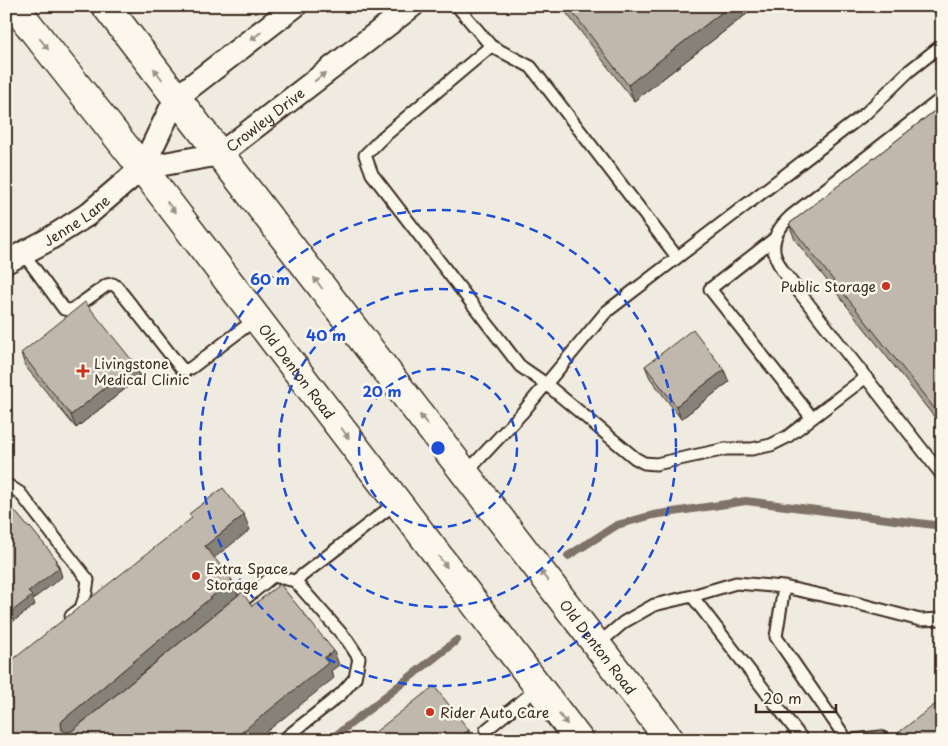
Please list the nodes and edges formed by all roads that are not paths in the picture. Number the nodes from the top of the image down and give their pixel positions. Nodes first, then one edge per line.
1 (14, 6) edge
2 (106, 6) edge
3 (295, 6) edge
4 (412, 6) edge
5 (457, 6) edge
6 (942, 45) edge
7 (491, 46) junction
8 (176, 98) junction
9 (942, 98) edge
10 (220, 154) junction
11 (142, 168) junction
12 (774, 239) junction
13 (15, 258) edge
14 (677, 258) junction
15 (257, 318) junction
16 (866, 377) junction
17 (546, 384) junction
18 (812, 418) junction
19 (465, 474) junction
20 (942, 474) edge
21 (6, 484) edge
22 (397, 502) junction
23 (295, 581) junction
24 (784, 587) junction
25 (692, 596) junction
26 (225, 616) edge
27 (942, 619) edge
28 (58, 625) edge
29 (597, 644) junction
30 (538, 687) junction
31 (486, 730) dead end
32 (881, 737) dead end
33 (283, 740) edge
34 (579, 740) edge
35 (670, 740) edge
36 (803, 740) edge
37 (847, 740) edge
38 (853, 740) edge

1 -> 11 main road, Old Denton Road
8 -> 2 main road, Old Denton Road
3 -> 8 street
10 -> 4 street, Crowley Drive
5 - 7 lane
6 - 14 lane
7 - 14 lane
7 - 17 lane
8 - 10 main road, Old Denton Road
8 - 11 street
9 - 12 lane
10 - 11 street, Crowley Drive
19 -> 10 main road, Old Denton Road
11 - 13 street, Jenne Lane
11 -> 15 main road, Old Denton Road
12 - 16 lane
12 - 18 lane
13 - 15 lane
14 - 17 lane
15 -> 22 main road, Old Denton Road
16 - 18 lane
16 - 20 lane
17 - 18 lane
17 - 19 lane
29 -> 19 main road, Old Denton Road
21 - 28 lane
22 - 23 lane
22 -> 30 main road, Old Denton Road
23 - 26 lane
23 - 33 lane
24 - 25 lane
24 - 27 lane
24 - 37 lane
25 - 29 lane
25 - 36 lane
29 - 35 main road, Old Denton Road
30 - 31 lane
30 -> 34 main road, Old Denton Road
32 - 38 lane

